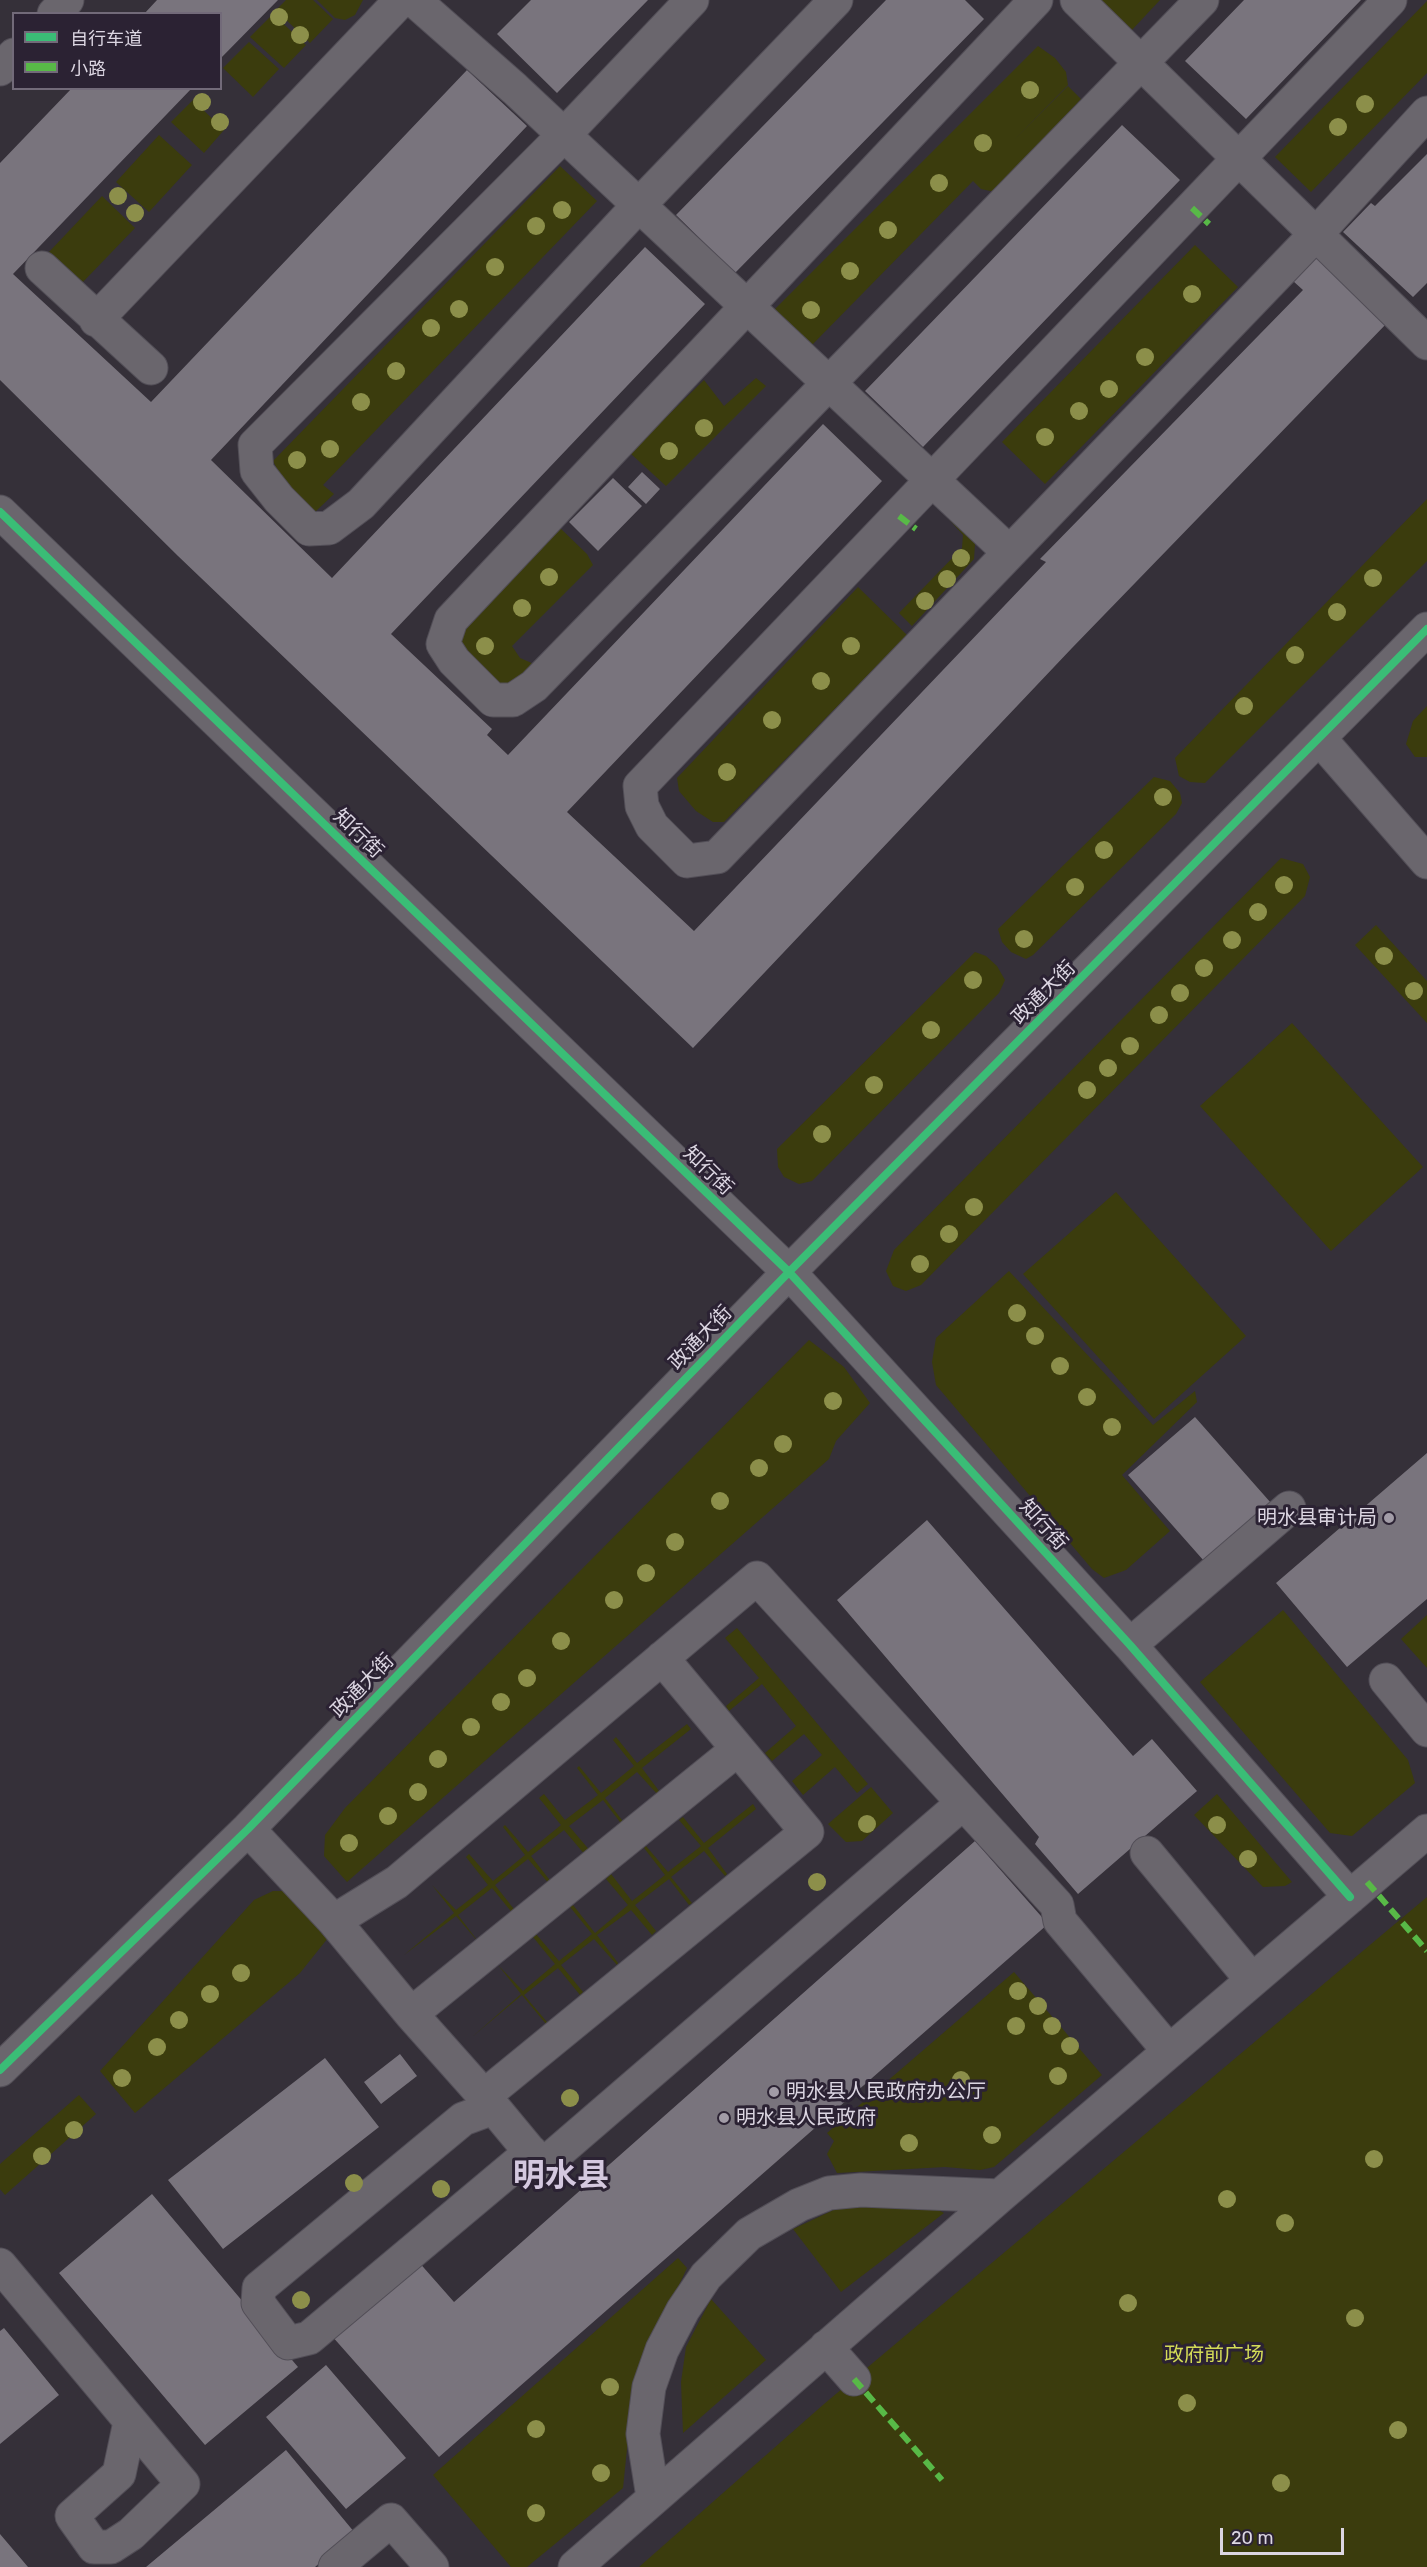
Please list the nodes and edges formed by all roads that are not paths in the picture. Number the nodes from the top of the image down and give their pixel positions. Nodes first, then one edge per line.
1 (67, 0) edge
2 (401, 0) edge
3 (414, 0) edge
4 (692, 0) edge
5 (836, 0) edge
6 (1036, 0) edge
7 (1077, 0) edge
8 (1202, 0) edge
9 (1390, 0) edge
10 (56, 12) edge
11 (12, 57) edge
12 (1141, 63) junction
13 (0, 69) edge
14 (1427, 113) edge
15 (564, 135) junction
16 (1239, 158) junction
17 (639, 205) junction
18 (1316, 234) junction
19 (42, 268) dead end
20 (747, 306) junction
21 (96, 320) junction
22 (1427, 343) edge
23 (151, 368) dead end
24 (830, 383) junction
25 (932, 479) junction
26 (0, 512) edge
27 (1009, 552) junction
28 (1427, 629) edge
29 (1320, 739) junction
30 (1427, 862) edge
31 (789, 1272) junction
32 (1288, 1508) dead end
33 (1130, 1645) junction
34 (662, 1658) junction
35 (1386, 1680) dead end
36 (1427, 1730) edge
37 (738, 1749) junction
38 (963, 1803) junction
39 (248, 1829) junction
40 (1427, 1831) edge
41 (1148, 1853) dead end
42 (1350, 1897) junction
43 (334, 1921) junction
44 (1252, 1980) junction
45 (411, 2014) junction
46 (1169, 2051) junction
47 (0, 2070) edge
48 (488, 2102) junction
49 (531, 2152) junction
50 (1000, 2196) junction
51 (0, 2265) edge
52 (826, 2347) junction
53 (854, 2379) dead end
54 (130, 2422) dead end
55 (653, 2497) junction
56 (335, 2567) edge
57 (432, 2567) edge
58 (575, 2567) edge

1 - 10 street
2 - 21 street
3 - 15 street
4 - 15 street
5 - 17 street
6 - 20 street
7 - 12 street
8 - 12 street
9 - 16 street
11 - 13 street
12 - 16 street
12 - 24 street
14 - 18 street
15 - 17 street
15 - 17 street
16 - 18 street
16 - 25 street
17 - 20 street
18 - 22 street
18 - 27 street
19 - 21 street
20 - 24 street
20 - 24 street
21 - 23 street
24 - 25 street
25 - 27 street
25 - 27 street
26 - 31 street, 知行街
28 - 29 street, 政通大街
29 - 30 street
29 - 31 street, 政通大街
31 - 33 street, 知行街
31 - 39 street, 政通大街
32 - 33 street
33 - 42 street, 知行街
34 - 37 street
34 - 38 street
34 - 43 street
35 - 36 street
37 - 45 street
37 - 48 street
38 - 46 street
38 - 49 street
39 - 43 street
39 - 47 street, 政通大街
40 - 42 street
41 - 44 street
42 - 44 street
43 - 45 street
44 - 46 street
45 - 48 street
46 - 50 street
48 - 49 street
48 - 49 street
50 - 52 street
50 - 55 street
51 - 54 street
52 - 53 street
52 - 55 street
55 - 58 street
56 - 57 street

